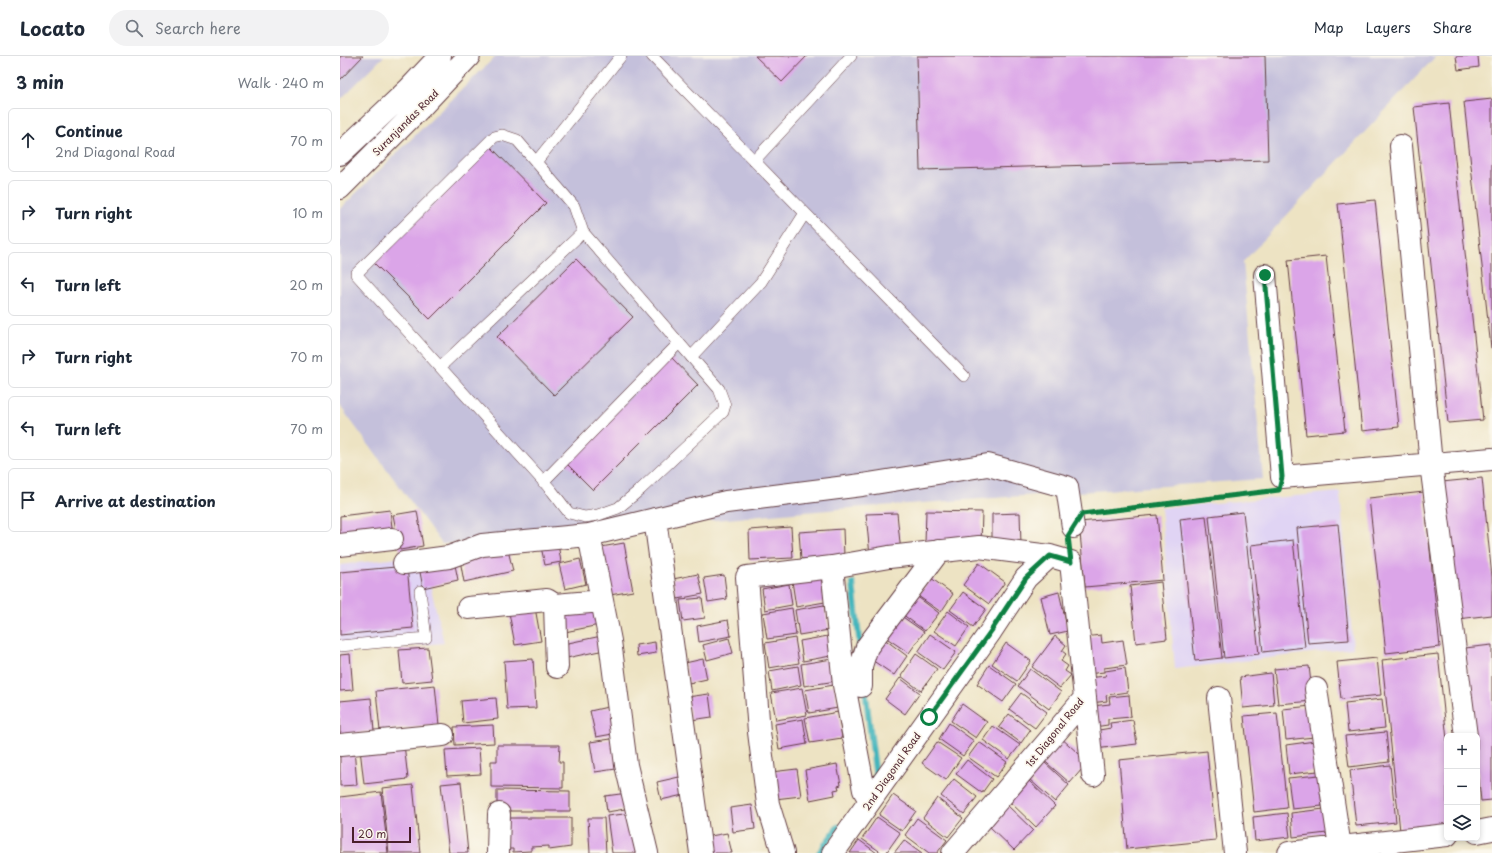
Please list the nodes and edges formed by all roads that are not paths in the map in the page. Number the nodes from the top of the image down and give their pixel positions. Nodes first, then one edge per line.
1 (440, 56) edge
2 (469, 56) edge
3 (621, 56) edge
4 (652, 56) edge
5 (852, 56) edge
6 (1401, 146) dead end
7 (340, 154) edge
8 (754, 161) junction
9 (536, 162) junction
10 (340, 188) edge
11 (805, 213) junction
12 (583, 232) junction
13 (1265, 275) dead end
14 (679, 343) junction
15 (691, 357) junction
16 (440, 367) junction
17 (964, 376) dead end
18 (1492, 459) edge
19 (1431, 464) junction
20 (544, 482) junction
21 (655, 519) junction
22 (1073, 528) road end
23 (589, 535) junction
24 (392, 539) dead end
25 (340, 545) edge
26 (939, 551) junction
27 (1050, 556) junction
28 (404, 563) dead end
29 (832, 567) junction
30 (420, 591) dead end
31 (602, 601) junction
32 (555, 605) junction
33 (468, 608) dead end
34 (340, 646) edge
35 (557, 667) dead end
36 (861, 686) dead end
37 (1316, 689) dead end
38 (1085, 698) junction
39 (1219, 698) dead end
40 (1466, 733) edge
41 (443, 734) dead end
42 (340, 745) edge
43 (1093, 774) dead end
44 (867, 795) junction
45 (499, 814) dead end
46 (1444, 836) edge
47 (1340, 847) junction
48 (961, 848) edge
49 (1370, 848) edge
50 (498, 853) edge
51 (647, 853) edge
52 (701, 853) edge
53 (783, 853) edge
54 (833, 853) edge
55 (1235, 853) edge
56 (1289, 853) edge

1 - 7 street, Suranjandas Road
2 - 10 street, Suranjandas Road
3 - 9 lane
4 - 8 lane
5 - 8 lane
6 - 19 street
8 - 11 lane
9 - 12 lane
9 - 16 lane
11 - 15 lane
11 - 17 lane
12 - 14 lane
12 - 16 lane
13 - 19 street
14 - 15 lane
14 - 20 lane
15 - 20 lane
16 - 20 lane
18 - 19 street
19 - 40 street
21 - 22 street
21 - 23 street
21 - 52 street
23 - 28 street
23 - 31 street
24 - 25 street
26 - 27 street
26 - 29 street
26 - 36 street
27 - 38 street, 1st Diagonal Road
27 - 44 street, 2nd Diagonal Road
29 - 44 street
29 - 53 street
30 - 34 lane
31 - 32 street
31 - 51 street
32 - 33 street
32 - 35 street
37 - 47 street
38 - 43 street
38 - 48 street, 1st Diagonal Road
39 - 55 street
41 - 42 street
44 - 54 street, 2nd Diagonal Road
45 - 50 street
46 - 49 street
47 - 49 street
47 - 56 street

